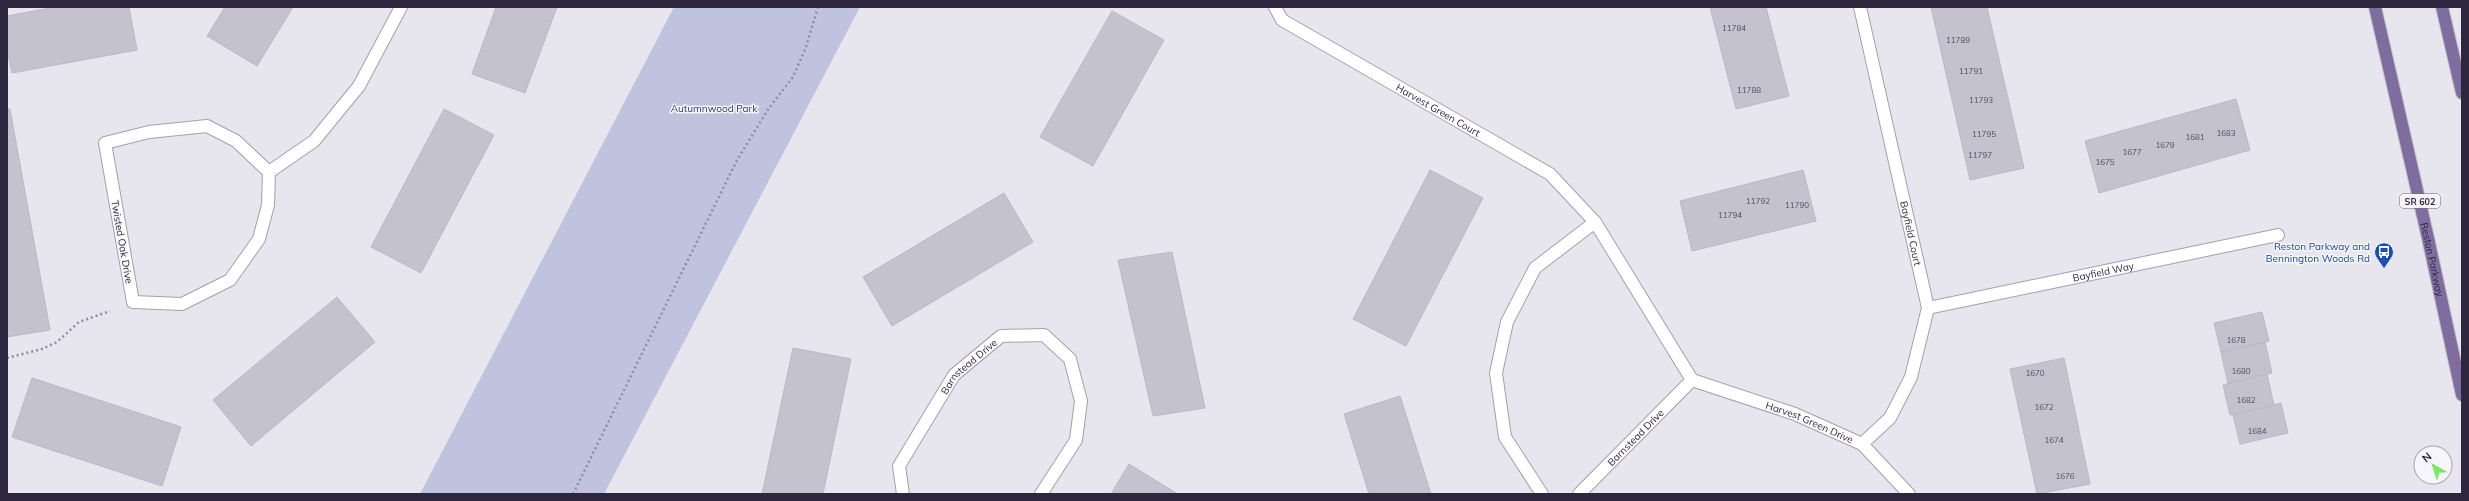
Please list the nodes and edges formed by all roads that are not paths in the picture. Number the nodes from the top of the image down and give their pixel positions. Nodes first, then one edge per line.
1 (401, 7) edge
2 (1276, 7) edge
3 (1860, 7) edge
4 (2375, 7) edge
5 (2442, 7) edge
6 (2462, 93) edge
7 (269, 172) junction
8 (1595, 222) junction
9 (2278, 235) dead end
10 (1928, 308) junction
11 (1692, 380) junction
12 (2462, 395) edge
13 (1862, 444) junction
14 (903, 494) edge
15 (1041, 494) edge
16 (1542, 494) edge
17 (1579, 494) edge
18 (1909, 494) edge

1 - 7 street
2 - 8 street, Harvest Green Court
3 - 10 street, Bayfield Court
4 - 12 main road, Reston Parkway / SR 602
5 - 6 main road
7 - 7 street, Twisted Oak Drive
8 - 11 street, Harvest Green Court
8 - 16 street
9 - 10 street, Bayfield Way
10 - 13 street, Bayfield Court
11 - 13 street, Harvest Green Drive
11 - 17 street, Barnstead Drive
13 - 18 street, Harvest Green Drive
14 - 15 street, Barnstead Drive

